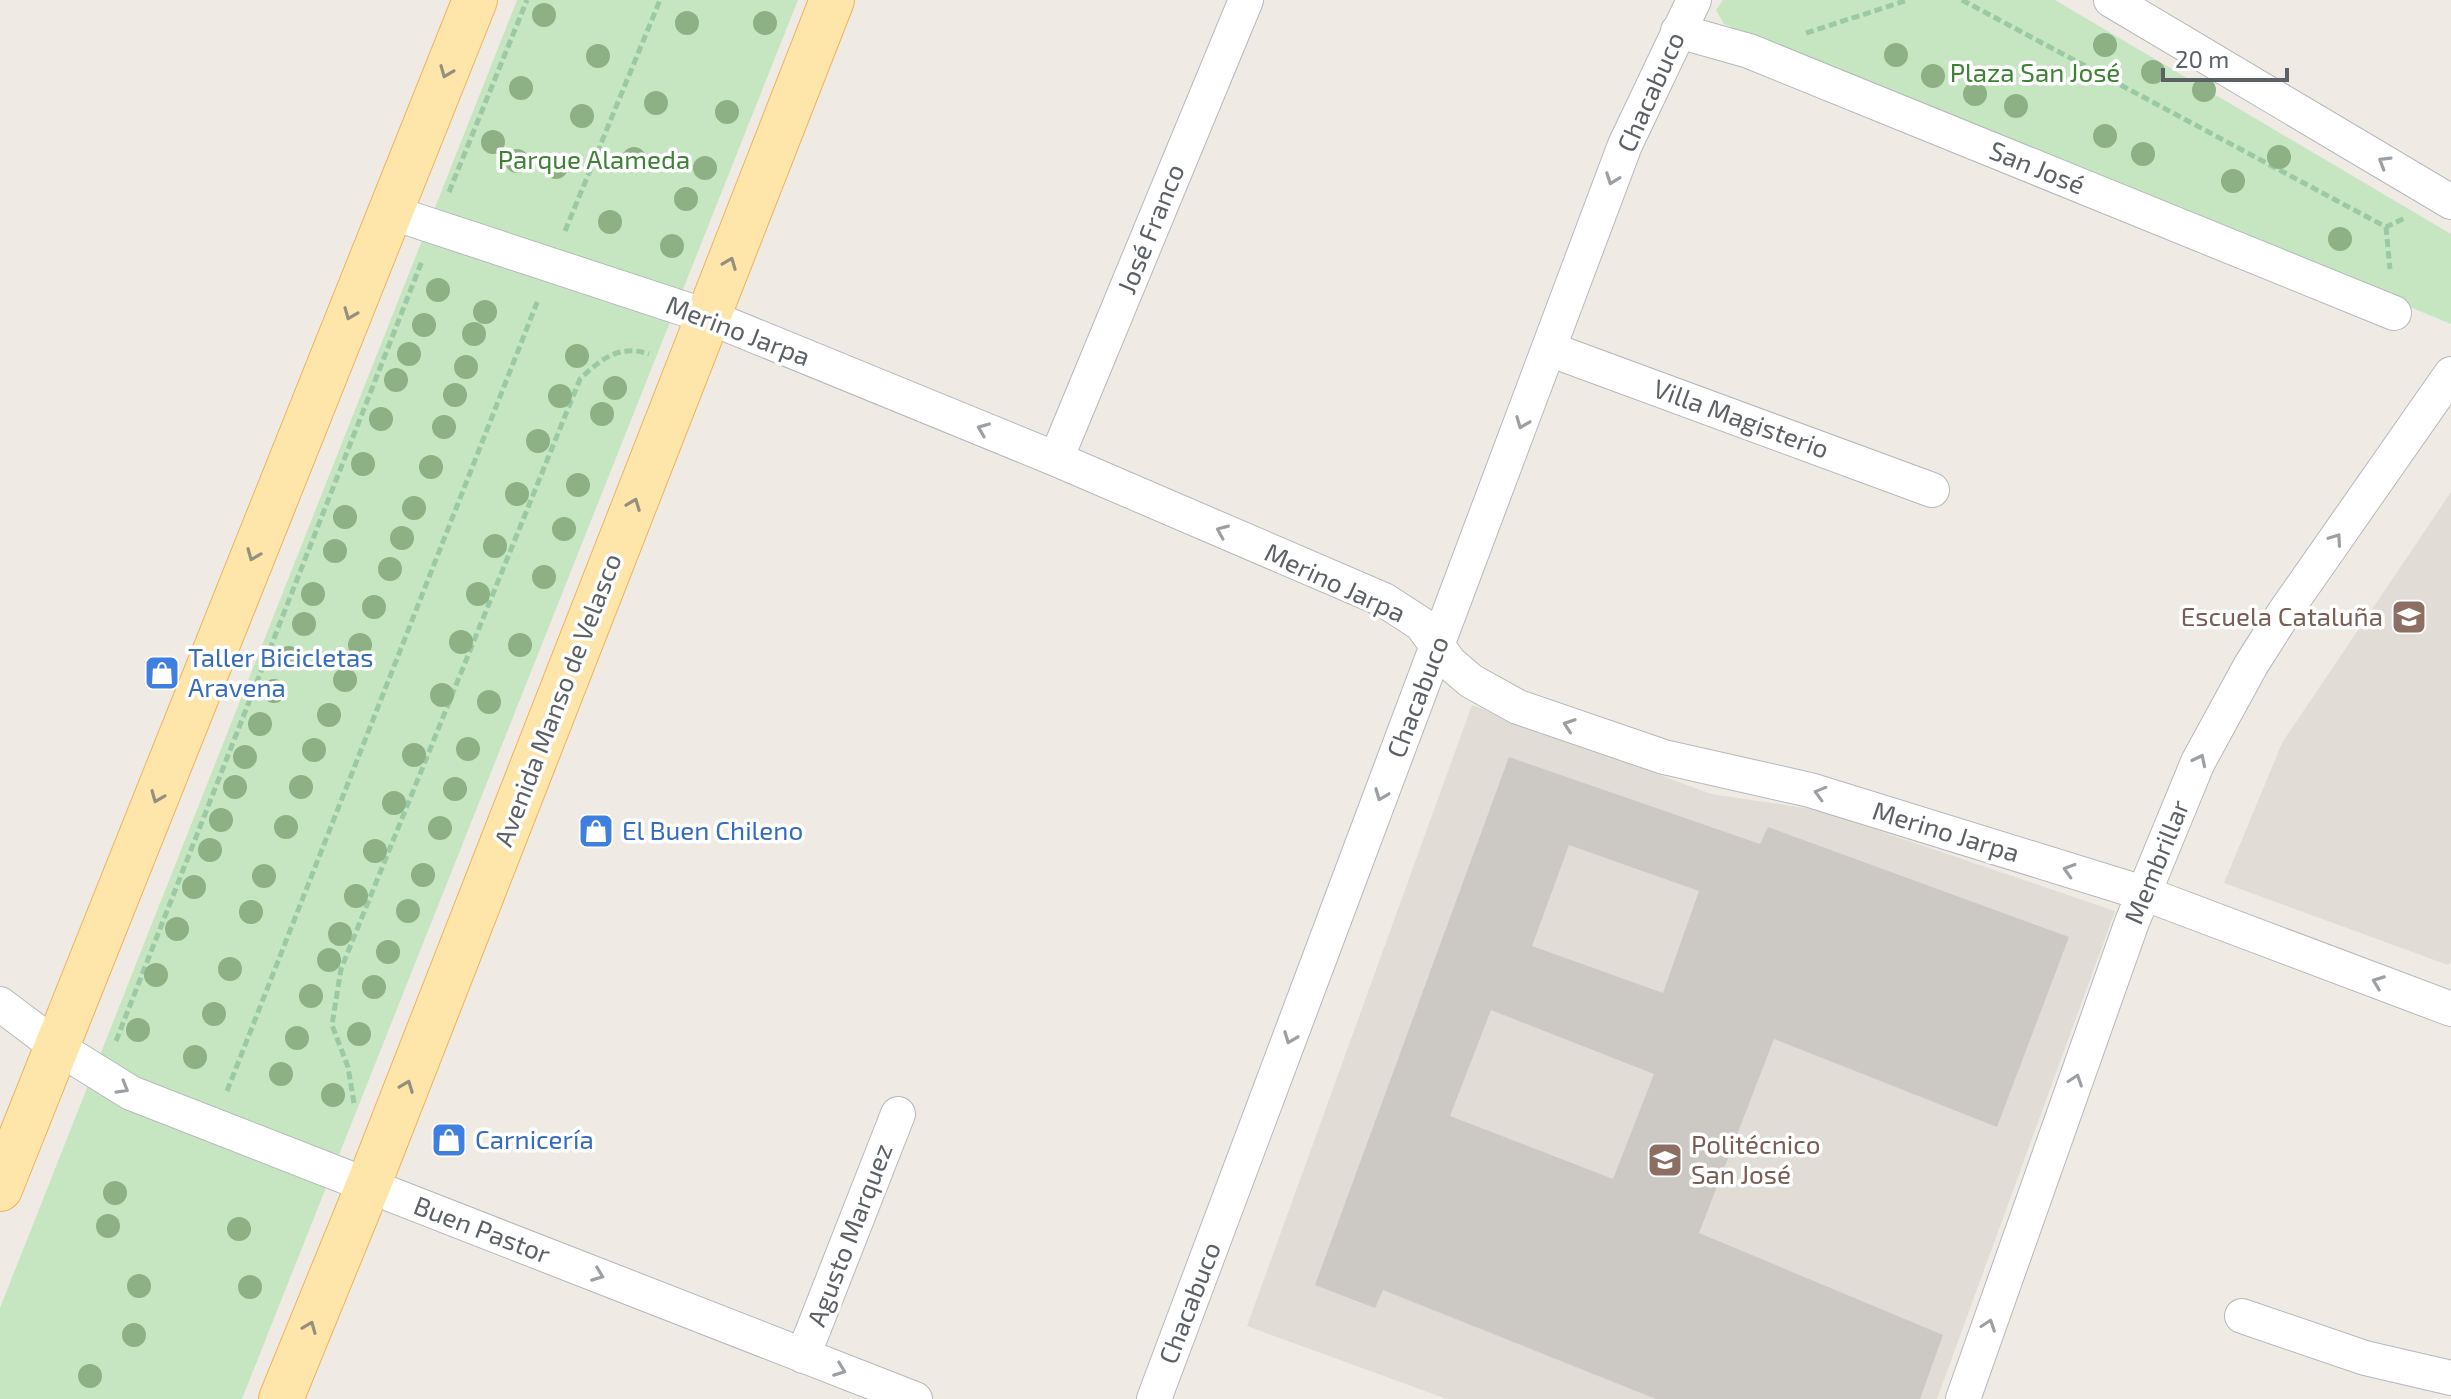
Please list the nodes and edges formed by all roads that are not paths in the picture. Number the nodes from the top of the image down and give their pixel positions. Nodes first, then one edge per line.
1 (475, 0) edge
2 (832, 0) edge
3 (1246, 0) edge
4 (1694, 0) edge
5 (2111, 0) edge
6 (1678, 31) junction
7 (2448, 200) edge
8 (390, 212) junction
9 (2394, 313) dead end
10 (709, 317) junction
11 (1549, 349) junction
12 (2451, 374) edge
13 (1056, 459) junction
14 (1932, 490) dead end
15 (1438, 643) junction
16 (2143, 893) junction
17 (0, 1004) edge
18 (2451, 1009) edge
19 (57, 1047) junction
20 (898, 1114) dead end
21 (350, 1179) junction
22 (0, 1189) edge
23 (2242, 1316) dead end
24 (803, 1356) junction
25 (2451, 1378) edge
26 (281, 1399) edge
27 (915, 1399) edge
28 (1154, 1399) edge
29 (1963, 1399) edge

1 -> 8 main road
10 -> 2 main road, Avenida Manso de Velasco
3 - 13 street, José Franco
4 - 6 street, Chacabuco
7 -> 5 street
6 - 9 street, San José
6 -> 11 street, Chacabuco
8 - 10 street, Merino Jarpa
8 -> 19 main road
13 -> 10 street, Merino Jarpa
21 -> 10 main road, Avenida Manso de Velasco
11 - 14 street, Villa Magisterio
11 -> 15 street, Chacabuco
16 -> 12 street, Membrillar
15 -> 13 street, Merino Jarpa
16 -> 15 street, Merino Jarpa
15 -> 28 street, Chacabuco
18 -> 16 street, Merino Jarpa
29 -> 16 street, Membrillar
17 - 19 street, Buen Pastor
19 -> 21 street, Buen Pastor
19 - 22 main road
20 - 24 street, Agusto Marquez
21 -> 24 street, Buen Pastor
26 -> 21 main road, Avenida Manso de Velasco
23 - 25 street
24 -> 27 street, Buen Pastor

